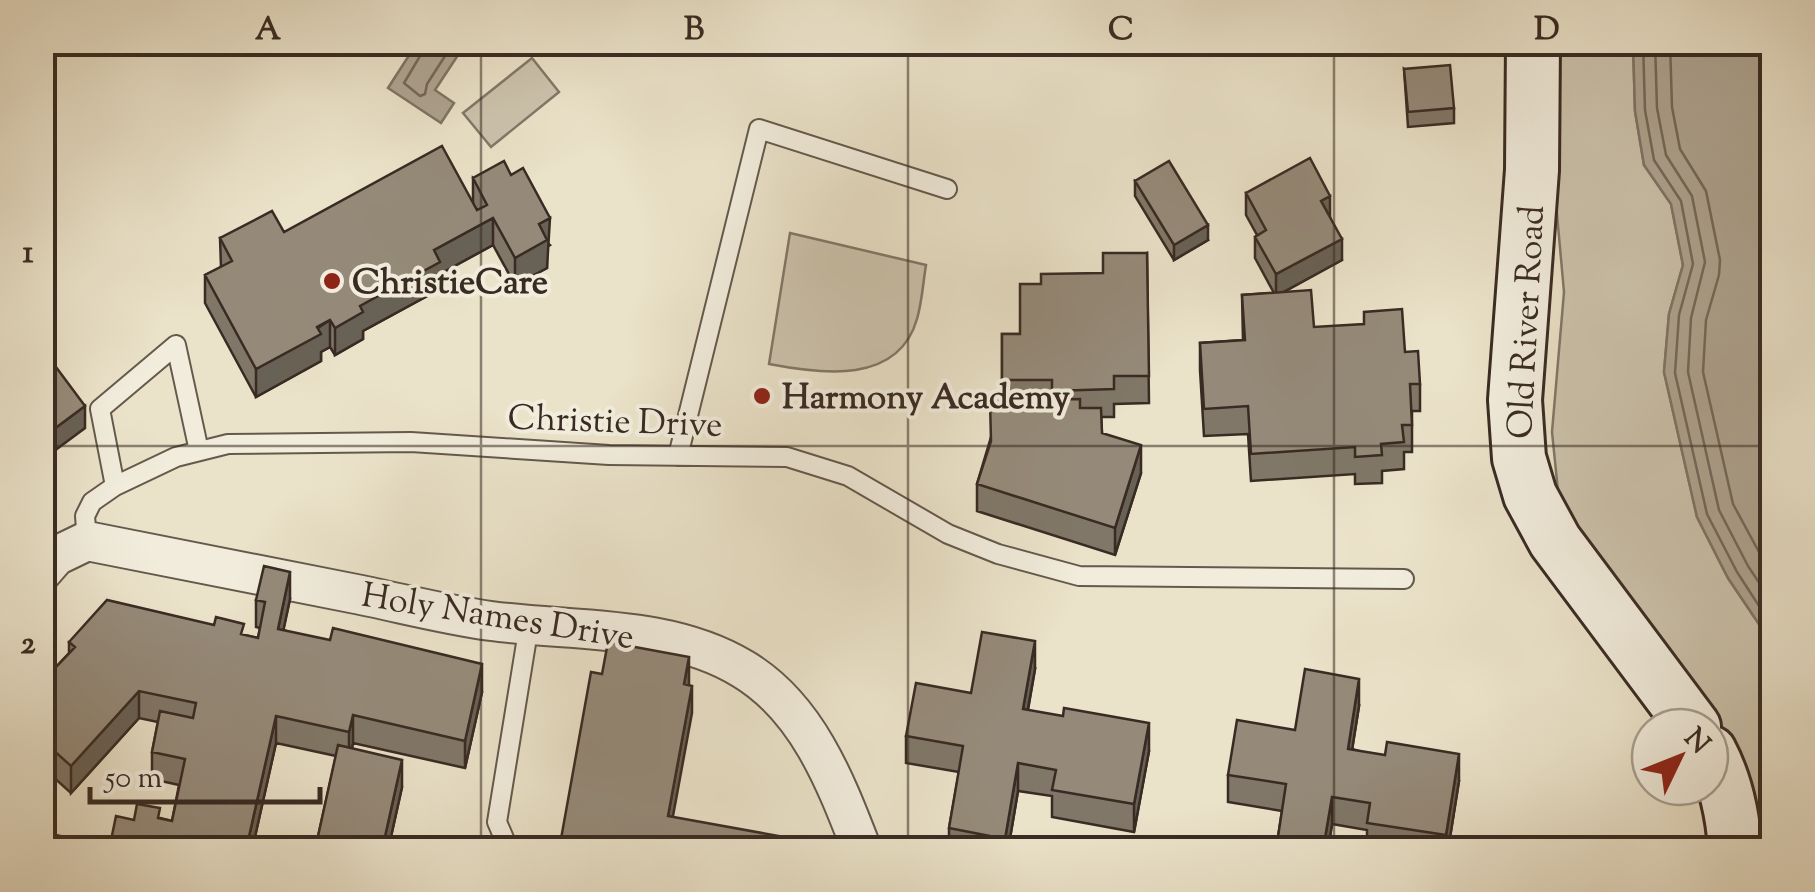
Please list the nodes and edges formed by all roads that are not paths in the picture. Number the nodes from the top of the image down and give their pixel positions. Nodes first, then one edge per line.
1 (1533, 42) edge
2 (947, 188) dead end
3 (199, 452) junction
4 (678, 456) junction
5 (116, 486) junction
6 (88, 541) junction
7 (42, 572) edge
8 (1404, 579) dead end
9 (529, 625) junction
10 (1679, 707) edge
11 (1730, 807) edge
12 (509, 850) edge
13 (862, 850) edge
14 (1736, 850) edge

1 - 10 street, Old River Road
2 - 4 lane
3 - 4 lane, Christie Drive
3 - 5 lane, Christie Drive
3 - 5 lane
4 - 8 lane, Christie Drive
5 - 6 lane, Christie Drive
6 - 7 street
6 - 9 street, Holy Names Drive
9 - 12 lane
9 - 13 street, Holy Names Drive
11 - 14 street

